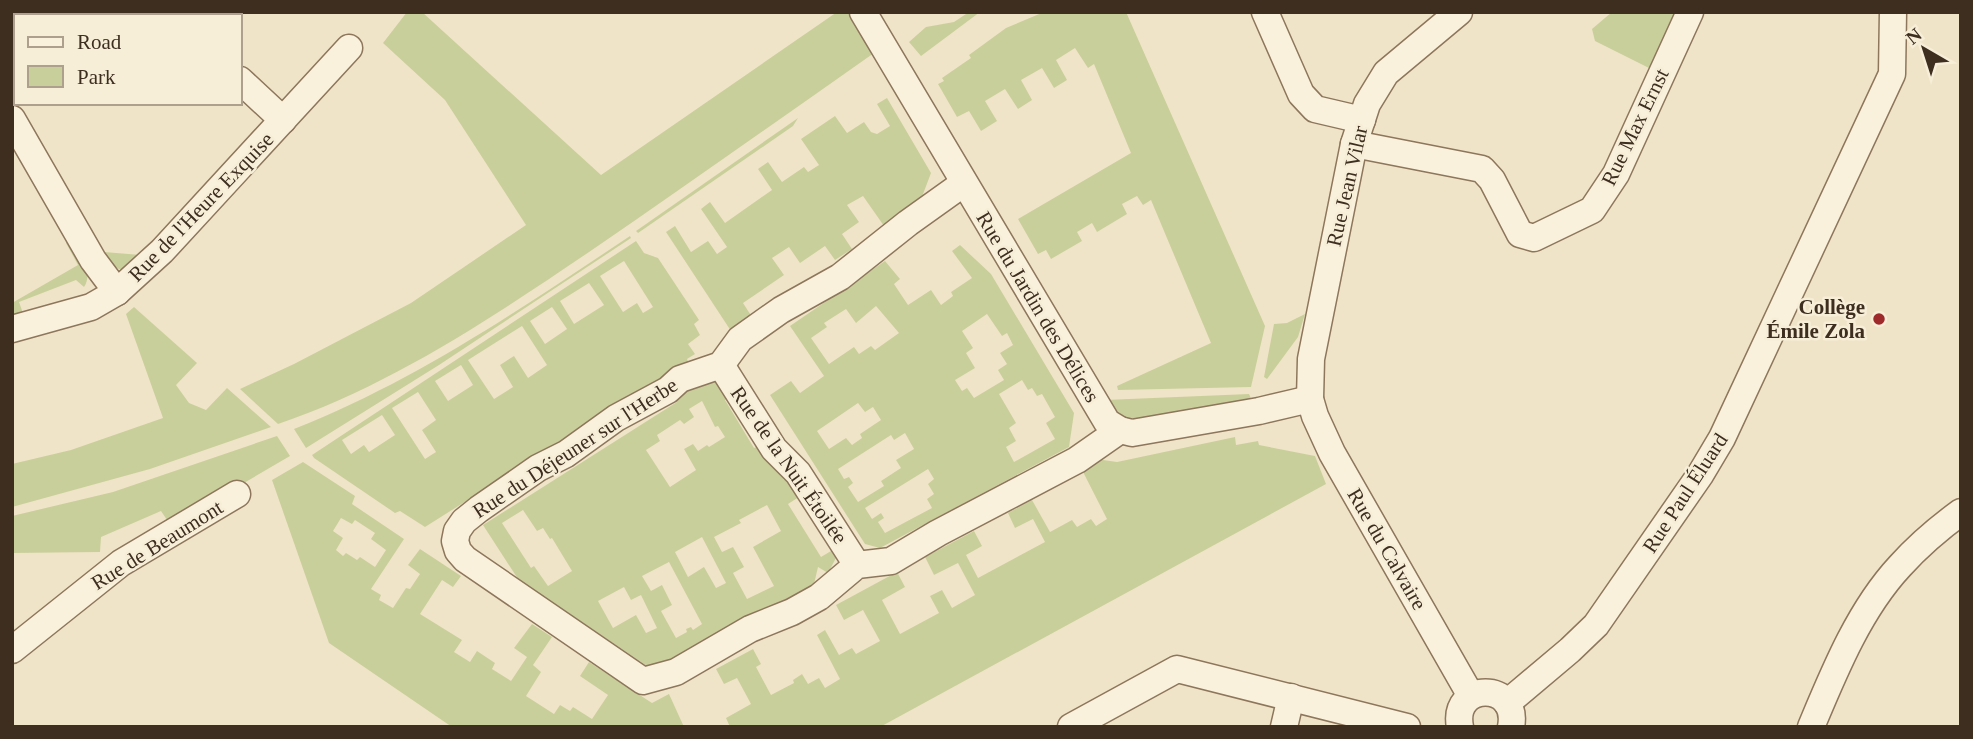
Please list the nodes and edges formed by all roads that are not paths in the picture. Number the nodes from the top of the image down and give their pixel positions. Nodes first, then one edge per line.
1 (863, 12) edge
2 (1265, 12) edge
3 (1459, 12) edge
4 (1690, 12) edge
5 (1893, 12) edge
6 (349, 48) dead end
7 (242, 82) edge
8 (12, 119) edge
9 (283, 120) junction
10 (1357, 132) junction
11 (964, 183) junction
12 (117, 292) junction
13 (12, 329) edge
14 (720, 365) junction
15 (1310, 399) junction
16 (1120, 430) junction
17 (237, 494) dead end
18 (1959, 518) edge
19 (858, 565) junction
20 (12, 650) edge
21 (1471, 696) junction
22 (1291, 697) junction
23 (1509, 715) edge
24 (1071, 727) edge
25 (1284, 727) edge
26 (1407, 727) edge
27 (1460, 727) edge
28 (1811, 727) edge

1 - 11 street, Rue du Jardin des Délices
2 - 10 street, Rue Max Ernst
3 - 10 street, Rue Jean Vilar
4 - 10 street, Rue Max Ernst
5 - 23 street, Rue Paul Éluard
6 - 9 street, Rue de l'Heure Exquise
7 - 9 street, Rue de l'Heure Exquise
8 - 12 street
9 - 12 street, Rue de l'Heure Exquise
10 - 15 street, Rue Jean Vilar
11 - 14 street
11 - 16 street, Rue du Jardin des Délices
12 - 13 street, Rue de l'Heure Exquise
14 - 19 street, Rue de la Nuit Étoilée
14 - 19 street, Rue du Déjeuner sur l'Herbe
15 - 16 street
15 - 21 street, Rue du Calvaire
16 - 19 street
17 - 20 street, Rue de Beaumont
18 - 28 street
21 - 23 street
21 - 27 street
22 - 24 street
22 - 25 street
22 - 26 street

